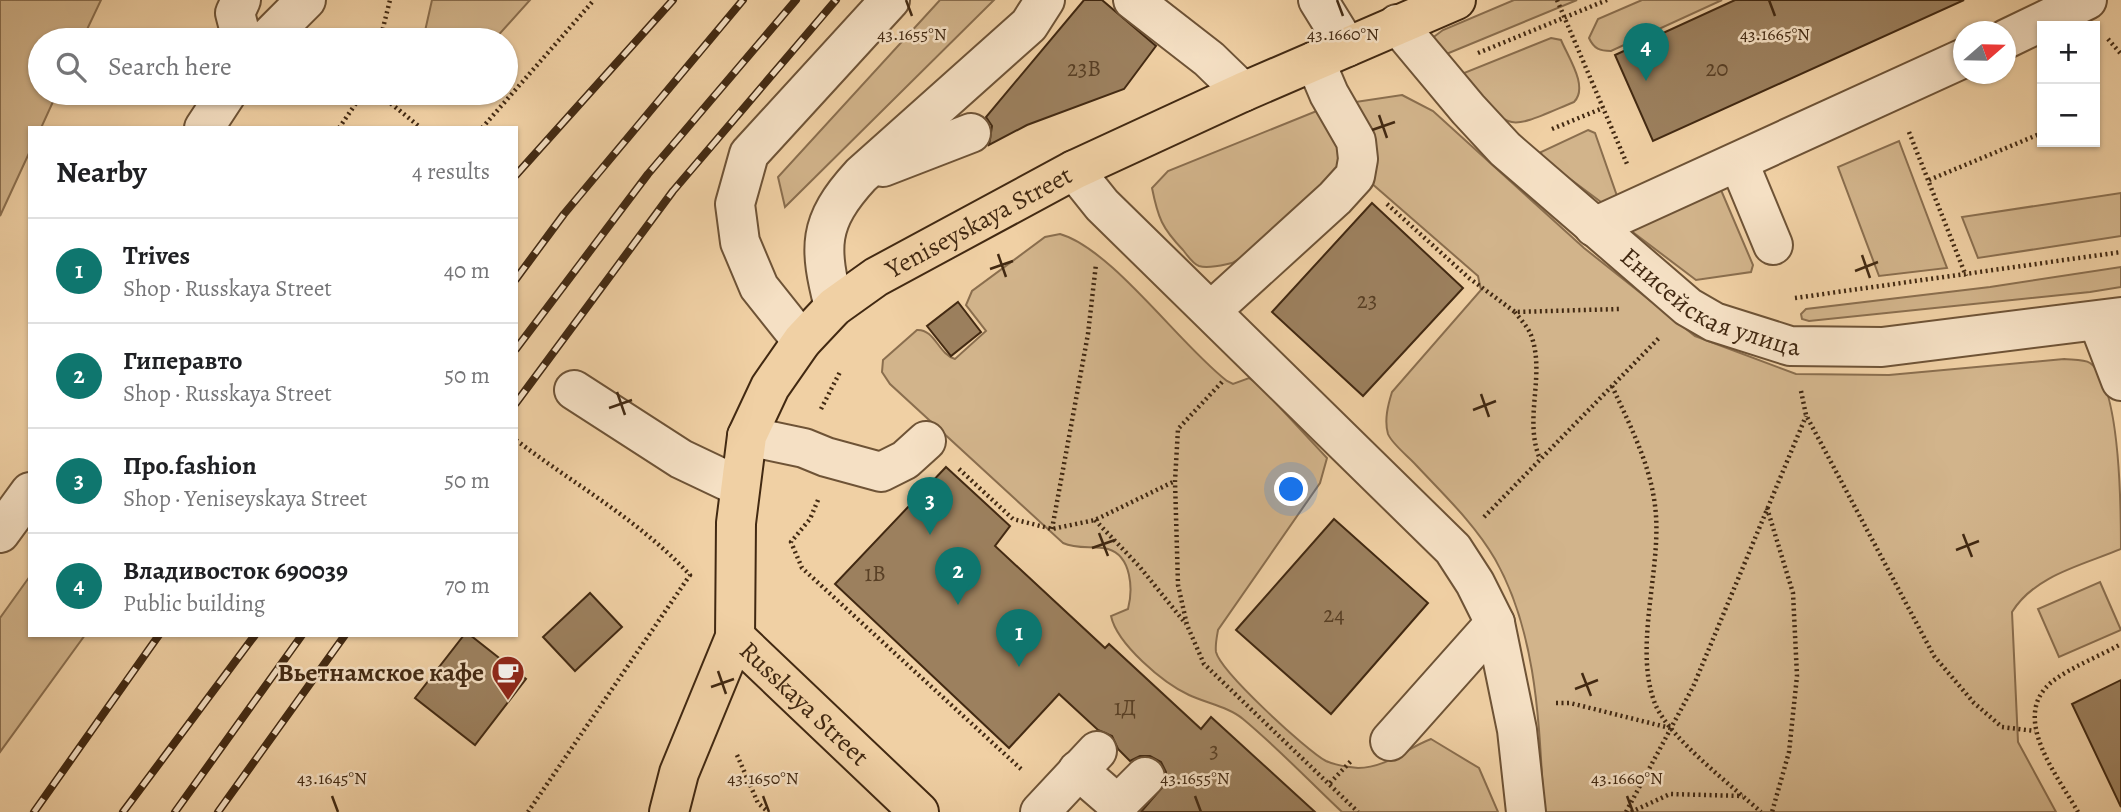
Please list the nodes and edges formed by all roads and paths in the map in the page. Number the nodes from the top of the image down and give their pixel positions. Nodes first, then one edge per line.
1 (241, 0) edge
2 (306, 0) edge
3 (390, 0) edge
4 (594, 0) edge
5 (890, 0) edge
6 (1045, 0) edge
7 (1133, 0) edge
8 (1318, 0) edge
9 (1456, 0) edge
10 (1557, 0) edge
11 (2087, 0) edge
12 (1397, 24) junction
13 (239, 28) edge
14 (278, 28) edge
15 (383, 28) edge
16 (2016, 34) edge
17 (1331, 54) junction
18 (1953, 63) edge
19 (518, 87) edge
20 (1243, 92) junction
21 (1892, 92) junction
22 (219, 105) edge
23 (355, 105) edge
24 (393, 105) edge
25 (502, 105) edge
26 (205, 126) edge
27 (340, 126) edge
28 (419, 126) edge
29 (484, 126) edge
30 (971, 133) dead end
31 (2037, 135) edge
32 (1739, 163) junction
33 (1074, 170) junction
34 (861, 175) junction
35 (1355, 176) junction
36 (1929, 180) junction
37 (1645, 204) junction
38 (1102, 205) junction
39 (1594, 227) junction
40 (1773, 245) dead end
41 (2121, 251) edge
42 (1966, 276) junction
43 (1782, 300) dead end
44 (834, 307) junction
45 (1622, 309) dead end
46 (1212, 310) junction
47 (1515, 312) junction
48 (2109, 319) edge
49 (1664, 332) dead end
50 (802, 341) junction
51 (1790, 346) junction
52 (1228, 377) dead end
53 (2121, 381) edge
54 (1612, 386) junction
55 (574, 390) dead end
56 (1806, 415) junction
57 (747, 436) junction
58 (926, 441) dead end
59 (518, 442) edge
60 (1540, 459) junction
61 (957, 467) dead end
62 (1175, 481) junction
63 (740, 487) junction
64 (28, 495) edge
65 (1767, 507) junction
66 (1490, 511) dead end
67 (810, 519) dead end
68 (1095, 520) junction
69 (1052, 529) junction
70 (0, 533) edge
71 (1495, 623) junction
72 (1187, 625) junction
73 (735, 637) junction
74 (2121, 645) edge
75 (1510, 701) junction
76 (1671, 728) junction
77 (2035, 732) junction
78 (1390, 741) dead end
79 (1145, 777) dead end
80 (1744, 797) junction
81 (1047, 805) edge
82 (1105, 806) edge
83 (528, 812) edge
84 (669, 812) edge
85 (919, 812) edge
86 (1358, 812) edge
87 (1526, 812) edge
88 (1626, 812) edge
89 (1631, 812) edge
90 (1760, 812) edge
91 (1772, 812) edge
92 (2078, 812) edge

1 - 13 street
2 - 14 street
3 - 15 path
4 - 19 path
5 - 50 street
6 - 34 street
7 - 20 street
8 - 17 street
9 - 12 main road, Yeniseyskaya Street
10 - 37 path
11 - 16 street
12 - 17 main road, Yeniseyskaya Street
12 - 39 street, Енисейская улица
17 - 20 main road, Yeniseyskaya Street
17 - 35 street
18 - 21 street
20 - 33 main road, Yeniseyskaya Street
21 - 32 street
21 - 36 path
22 - 26 street
23 - 27 path
24 - 28 path
25 - 29 path
30 - 34 street
31 - 36 path
32 - 37 street
32 - 40 street
33 - 38 street
33 - 44 main road, Yeniseyskaya Street
34 - 44 street
35 - 46 street
35 - 47 path
36 - 42 path
37 - 39 street
38 - 46 street
38 - 69 path
39 - 51 street, Енисейская улица
41 - 42 path
42 - 43 path
44 - 50 main road, Yeniseyskaya Street
45 - 47 path
46 - 71 street
47 - 60 path
48 - 51 street, Енисейская улица
48 - 53 street
49 - 54 path
50 - 57 main road, Yeniseyskaya Street
51 - 56 path
52 - 62 path
54 - 60 path
54 - 76 path
55 - 63 street
56 - 65 path
56 - 77 path
57 - 58 street
57 - 63 main road, Yeniseyskaya Street
59 - 83 path
60 - 66 path
61 - 69 path
62 - 68 path
62 - 72 path
63 - 73 main road, Yeniseyskaya Street
64 - 70 street
65 - 76 path
65 - 91 path
67 - 81 path
68 - 69 path
68 - 72 path
71 - 75 street
71 - 78 street
72 - 86 path
73 - 84 main road, Russkaya Street
73 - 85 main road, Russkaya Street
74 - 77 path
75 - 76 path
75 - 87 street
76 - 80 path
76 - 88 path
77 - 92 path
79 - 82 street
80 - 89 path
80 - 90 path
81 - 82 street

